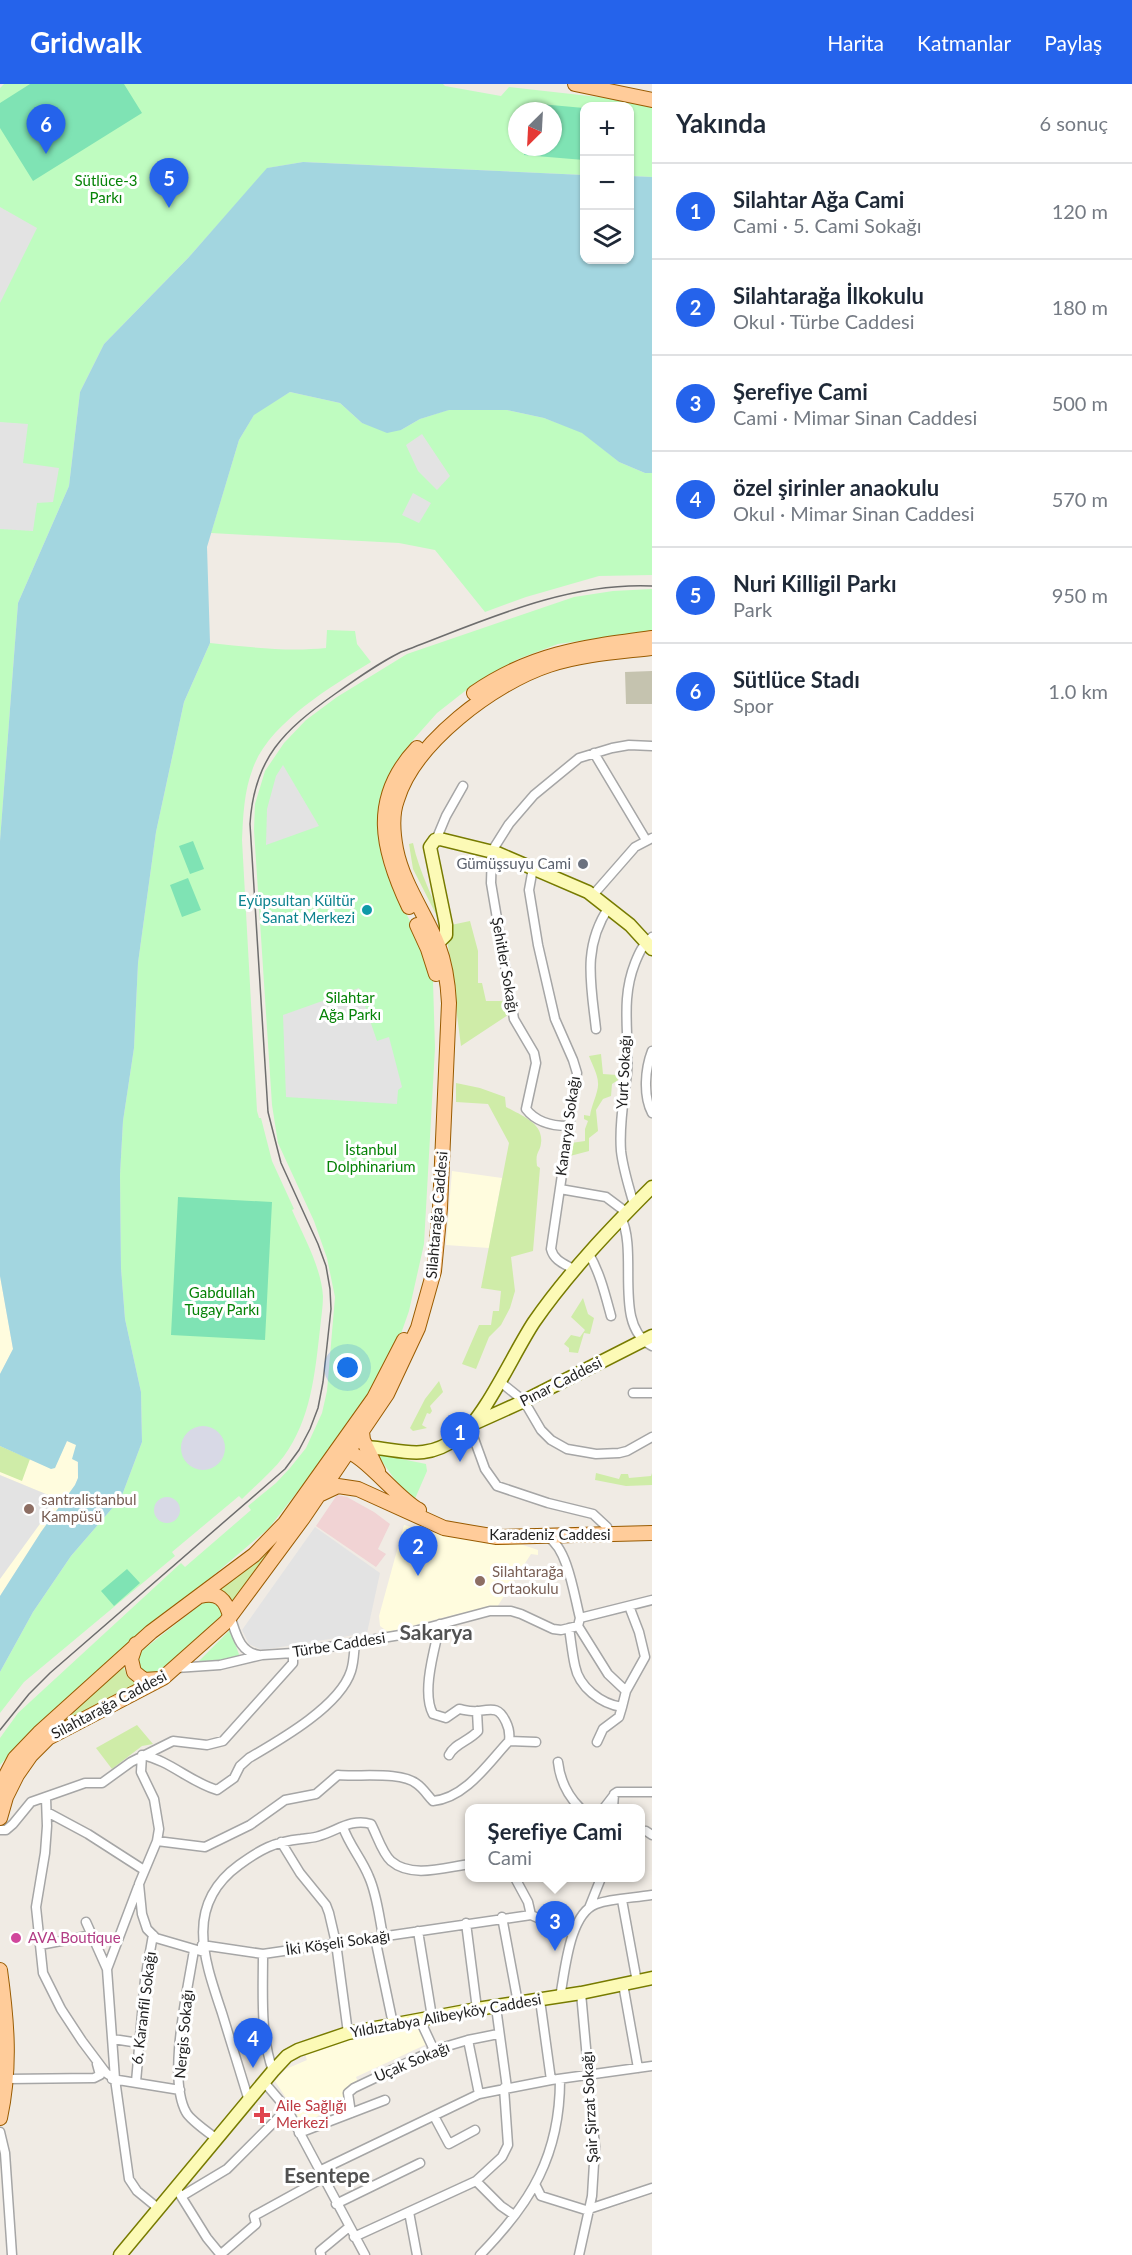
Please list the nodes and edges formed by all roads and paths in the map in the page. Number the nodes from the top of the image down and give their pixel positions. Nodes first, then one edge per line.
1 (575, 84) edge
2 (602, 86) edge
3 (652, 100) edge
4 (652, 638) edge
5 (652, 648) edge
6 (633, 650) junction
7 (652, 653) edge
8 (652, 746) edge
9 (594, 753) junction
10 (463, 786) dead end
11 (649, 839) edge
12 (436, 840) junction
13 (492, 851) junction
14 (533, 868) junction
15 (593, 895) junction
16 (609, 907) junction
17 (650, 942) edge
18 (438, 945) junction
19 (596, 1029) dead end
20 (652, 1051) edge
21 (652, 1113) edge
22 (568, 1126) junction
23 (652, 1187) edge
24 (560, 1189) junction
25 (627, 1211) junction
26 (588, 1254) junction
27 (575, 1269) junction
28 (610, 1316) dead end
29 (649, 1341) edge
30 (498, 1381) junction
31 (633, 1393) dead end
32 (652, 1393) edge
33 (524, 1401) junction
34 (469, 1425) junction
35 (362, 1432) junction
36 (652, 1437) edge
37 (367, 1447) junction
38 (343, 1451) junction
39 (377, 1474) junction
40 (364, 1492) junction
41 (316, 1498) junction
42 (652, 1525) edge
43 (607, 1527) junction
44 (652, 1533) edge
45 (548, 1536) junction
46 (570, 1536) junction
47 (561, 1551) junction
48 (198, 1596) junction
49 (652, 1600) edge
50 (629, 1606) junction
51 (230, 1616) junction
52 (440, 1624) junction
53 (576, 1624) junction
54 (355, 1643) junction
55 (136, 1644) junction
56 (293, 1653) junction
57 (262, 1655) junction
58 (176, 1668) junction
59 (163, 1678) junction
60 (626, 1691) junction
61 (622, 1707) junction
62 (477, 1711) junction
63 (509, 1741) junction
64 (536, 1742) dead end
65 (597, 1742) dead end
66 (142, 1755) junction
67 (450, 1755) dead end
68 (558, 1762) dead end
69 (0, 1787) edge
70 (652, 1792) edge
71 (614, 1794) junction
72 (46, 1797) junction
73 (576, 1804) edge
74 (607, 1804) edge
75 (614, 1804) edge
76 (47, 1812) junction
77 (0, 1818) edge
78 (343, 1827) junction
79 (0, 1830) edge
80 (157, 1841) junction
81 (281, 1842) junction
82 (465, 1865) edge
83 (144, 1870) junction
84 (517, 1882) edge
85 (599, 1882) edge
86 (139, 1884) junction
87 (652, 1895) edge
88 (622, 1900) junction
89 (589, 1908) junction
90 (531, 1915) junction
91 (502, 1917) junction
92 (87, 1922) dead end
93 (466, 1923) junction
94 (418, 1931) junction
95 (572, 1933) junction
96 (92, 1935) junction
97 (153, 1935) junction
98 (379, 1937) junction
99 (336, 1944) junction
100 (40, 1945) junction
101 (200, 1949) junction
102 (263, 1953) junction
103 (107, 1969) junction
104 (0, 1970) edge
105 (652, 1978) edge
106 (637, 1982) junction
107 (623, 1984) junction
108 (581, 1993) junction
109 (560, 1997) junction
110 (540, 2000) junction
111 (519, 2003) junction
112 (496, 2007) junction
113 (477, 2009) junction
114 (426, 2018) junction
115 (393, 2024) junction
116 (348, 2033) junction
117 (498, 2034) junction
118 (113, 2039) junction
119 (468, 2040) junction
120 (139, 2043) junction
121 (434, 2050) junction
122 (96, 2060) junction
123 (652, 2066) edge
124 (638, 2068) junction
125 (273, 2072) junction
126 (590, 2075) junction
127 (99, 2077) junction
128 (7, 2079) junction
129 (116, 2079) junction
130 (556, 2080) junction
131 (136, 2082) junction
132 (264, 2082) junction
133 (506, 2088) junction
134 (180, 2090) junction
135 (479, 2094) junction
136 (386, 2100) dead end
137 (249, 2101) junction
138 (286, 2109) junction
139 (351, 2113) junction
140 (434, 2116) junction
141 (0, 2118) edge
142 (475, 2130) dead end
143 (0, 2132) edge
144 (299, 2133) junction
145 (217, 2139) junction
146 (420, 2163) dead end
147 (321, 2174) junction
148 (476, 2181) junction
149 (536, 2186) junction
150 (652, 2188) edge
151 (179, 2193) junction
152 (336, 2204) junction
153 (159, 2209) junction
154 (589, 2210) junction
155 (409, 2212) junction
156 (514, 2215) junction
157 (349, 2227) junction
158 (354, 2237) junction
159 (485, 2253) edge
160 (12, 2255) edge
161 (120, 2255) edge
162 (220, 2255) edge
163 (321, 2255) edge
164 (364, 2255) edge
165 (417, 2255) edge
166 (579, 2255) edge

1 - 2 main road
2 - 3 main road
4 - 38 main road, Silahtarağa Caddesi
5 - 6 main road, Silahtarağa Caddesi
6 - 7 main road
6 - 18 main road, Silahtarağa Caddesi
8 - 9 street
9 - 11 street
9 - 13 street
10 - 12 street
11 - 15 street
12 - 13 main road
12 - 18 main road
13 - 14 main road
13 - 22 street, Şehitler Sokağı
14 - 15 main road
14 - 22 street, Kanarya Sokağı
15 - 16 main road
16 - 17 main road
16 - 19 street
17 - 25 street, Yurt Sokağı
18 - 35 main road, Silahtarağa Caddesi
20 - 21 street
22 - 24 street, Kanarya Sokağı
23 - 25 main road
24 - 25 street
24 - 27 street, Kanarya Sokağı
25 - 26 main road
25 - 29 street, Yurt Sokağı
26 - 27 main road
26 - 28 street
27 - 30 main road
29 - 33 main road, Pınar Caddesi
30 - 33 street
30 - 34 main road
31 - 32 street
33 - 34 main road, Pınar Caddesi
33 - 36 street
34 - 37 main road
34 - 43 street
35 - 37 main road
35 - 38 main road, Silahtarağa Caddesi
37 - 39 main road
38 - 39 main road, Karadeniz Caddesi
38 - 41 main road, Silahtarağa Caddesi
38 - 48 main road, Silahtarağa Caddesi
39 - 40 main road
39 - 43 main road, Karadeniz Caddesi
40 - 41 main road, Karadeniz Caddesi
40 - 45 main road, Karadeniz Caddesi
41 - 51 main road, Silahtarağa Caddesi
42 - 43 main road, Karadeniz Caddesi
44 - 46 main road, Karadeniz Caddesi
45 - 46 main road, Karadeniz Caddesi
45 - 47 street
46 - 47 street
47 - 53 street
48 - 51 main road
48 - 55 main road, Silahtarağa Caddesi
49 - 50 street, Türbe Caddesi
50 - 53 street, Türbe Caddesi
50 - 60 street
51 - 57 street
51 - 58 main road, Silahtarağa Caddesi
52 - 53 street, Türbe Caddesi
52 - 54 street, Türbe Caddesi
52 - 62 street
53 - 60 street
53 - 61 street
54 - 56 street, Türbe Caddesi
54 - 66 street
55 - 59 main road
55 - 69 main road, Silahtarağa Caddesi
56 - 57 street, Türbe Caddesi
56 - 66 street
57 - 58 street, Türbe Caddesi
58 - 59 main road, Silahtarağa Caddesi
59 - 77 main road, Silahtarağa Caddesi
60 - 61 street
61 - 65 street
62 - 63 street
62 - 67 street
63 - 64 street
63 - 80 street
66 - 72 street
66 - 80 street
68 - 73 street
70 - 71 street
71 - 74 street
71 - 75 street
72 - 76 street
72 - 79 street
76 - 83 street
76 - 100 street
78 - 81 street, Nergis Sokağı
78 - 82 street, Nergis Sokağı
78 - 98 street
80 - 83 street
81 - 99 street
81 - 101 street, Nergis Sokağı
83 - 86 street
84 - 90 street
85 - 89 street
86 - 97 street
86 - 103 street
87 - 88 street
88 - 89 street
88 - 106 street
89 - 95 street
90 - 91 street, İki Köşeli Sokağı
90 - 95 street
91 - 93 street, İki Köşeli Sokağı
91 - 111 street
92 - 96 street
93 - 94 street, İki Köşeli Sokağı
93 - 113 street
94 - 98 street, İki Köşeli Sokağı
94 - 114 street
95 - 109 street
96 - 100 street
96 - 103 street
97 - 101 street, İki Köşeli Sokağı
97 - 120 street, 6. Karanfil Sokağı
98 - 99 street, İki Köşeli Sokağı
98 - 115 street
99 - 102 street, İki Köşeli Sokağı
99 - 116 street
100 - 122 street
101 - 102 street, İki Köşeli Sokağı
101 - 134 street, Nergis Sokağı
101 - 137 street
102 - 125 street
103 - 118 street
104 - 128 main road
105 - 106 main road, Yıldıztabya Alibeyköy Caddesi
106 - 107 main road, Yıldıztabya Alibeyköy Caddesi
107 - 108 main road, Yıldıztabya Alibeyköy Caddesi
107 - 124 street
108 - 109 main road, Yıldıztabya Alibeyköy Caddesi
108 - 126 street, Şair Şirzat Sokağı
109 - 110 main road, Yıldıztabya Alibeyköy Caddesi
110 - 111 main road, Yıldıztabya Alibeyköy Caddesi
110 - 130 street
111 - 112 main road, Yıldıztabya Alibeyköy Caddesi
112 - 113 main road, Yıldıztabya Alibeyköy Caddesi
112 - 117 street
113 - 114 main road, Yıldıztabya Alibeyköy Caddesi
114 - 115 main road, Yıldıztabya Alibeyköy Caddesi
114 - 121 street
115 - 116 main road, Yıldıztabya Alibeyköy Caddesi
116 - 125 main road, Yıldıztabya Alibeyköy Caddesi
117 - 119 street, Uçak Sokağı
117 - 133 street
118 - 120 street
118 - 129 street
119 - 121 street, Uçak Sokağı
119 - 135 street
120 - 131 street, 6. Karanfil Sokağı
121 - 139 street, Uçak Sokağı
122 - 127 street
122 - 129 street
123 - 124 street
124 - 126 street
125 - 132 main road, Yıldıztabya Alibeyköy Caddesi
126 - 130 street
126 - 154 street, Şair Şirzat Sokağı
127 - 128 street
127 - 129 street
128 - 141 main road
129 - 131 street
129 - 153 street
130 - 133 street
130 - 149 street
131 - 134 street
132 - 137 main road, Yıldıztabya Alibeyköy Caddesi
132 - 138 street
133 - 135 street
133 - 148 street
134 - 145 street, Nergis Sokağı
135 - 140 street
136 - 139 street
137 - 145 main road, Yıldıztabya Alibeyköy Caddesi
138 - 144 street
138 - 151 street
139 - 144 street
140 - 142 street
140 - 147 street
143 - 160 street
144 - 147 street
145 - 151 main road, Yıldıztabya Alibeyköy Caddesi
146 - 152 street
147 - 152 street
147 - 162 street
148 - 155 street
148 - 156 street
149 - 154 street
149 - 156 street
150 - 154 street
151 - 153 main road, Yıldıztabya Alibeyköy Caddesi
151 - 162 street
152 - 157 street
153 - 161 main road, Yıldıztabya Alibeyköy Caddesi
154 - 166 street, Şair Şirzat Sokağı
155 - 158 street
155 - 165 street
156 - 159 street
157 - 158 street
157 - 163 street
158 - 164 street

